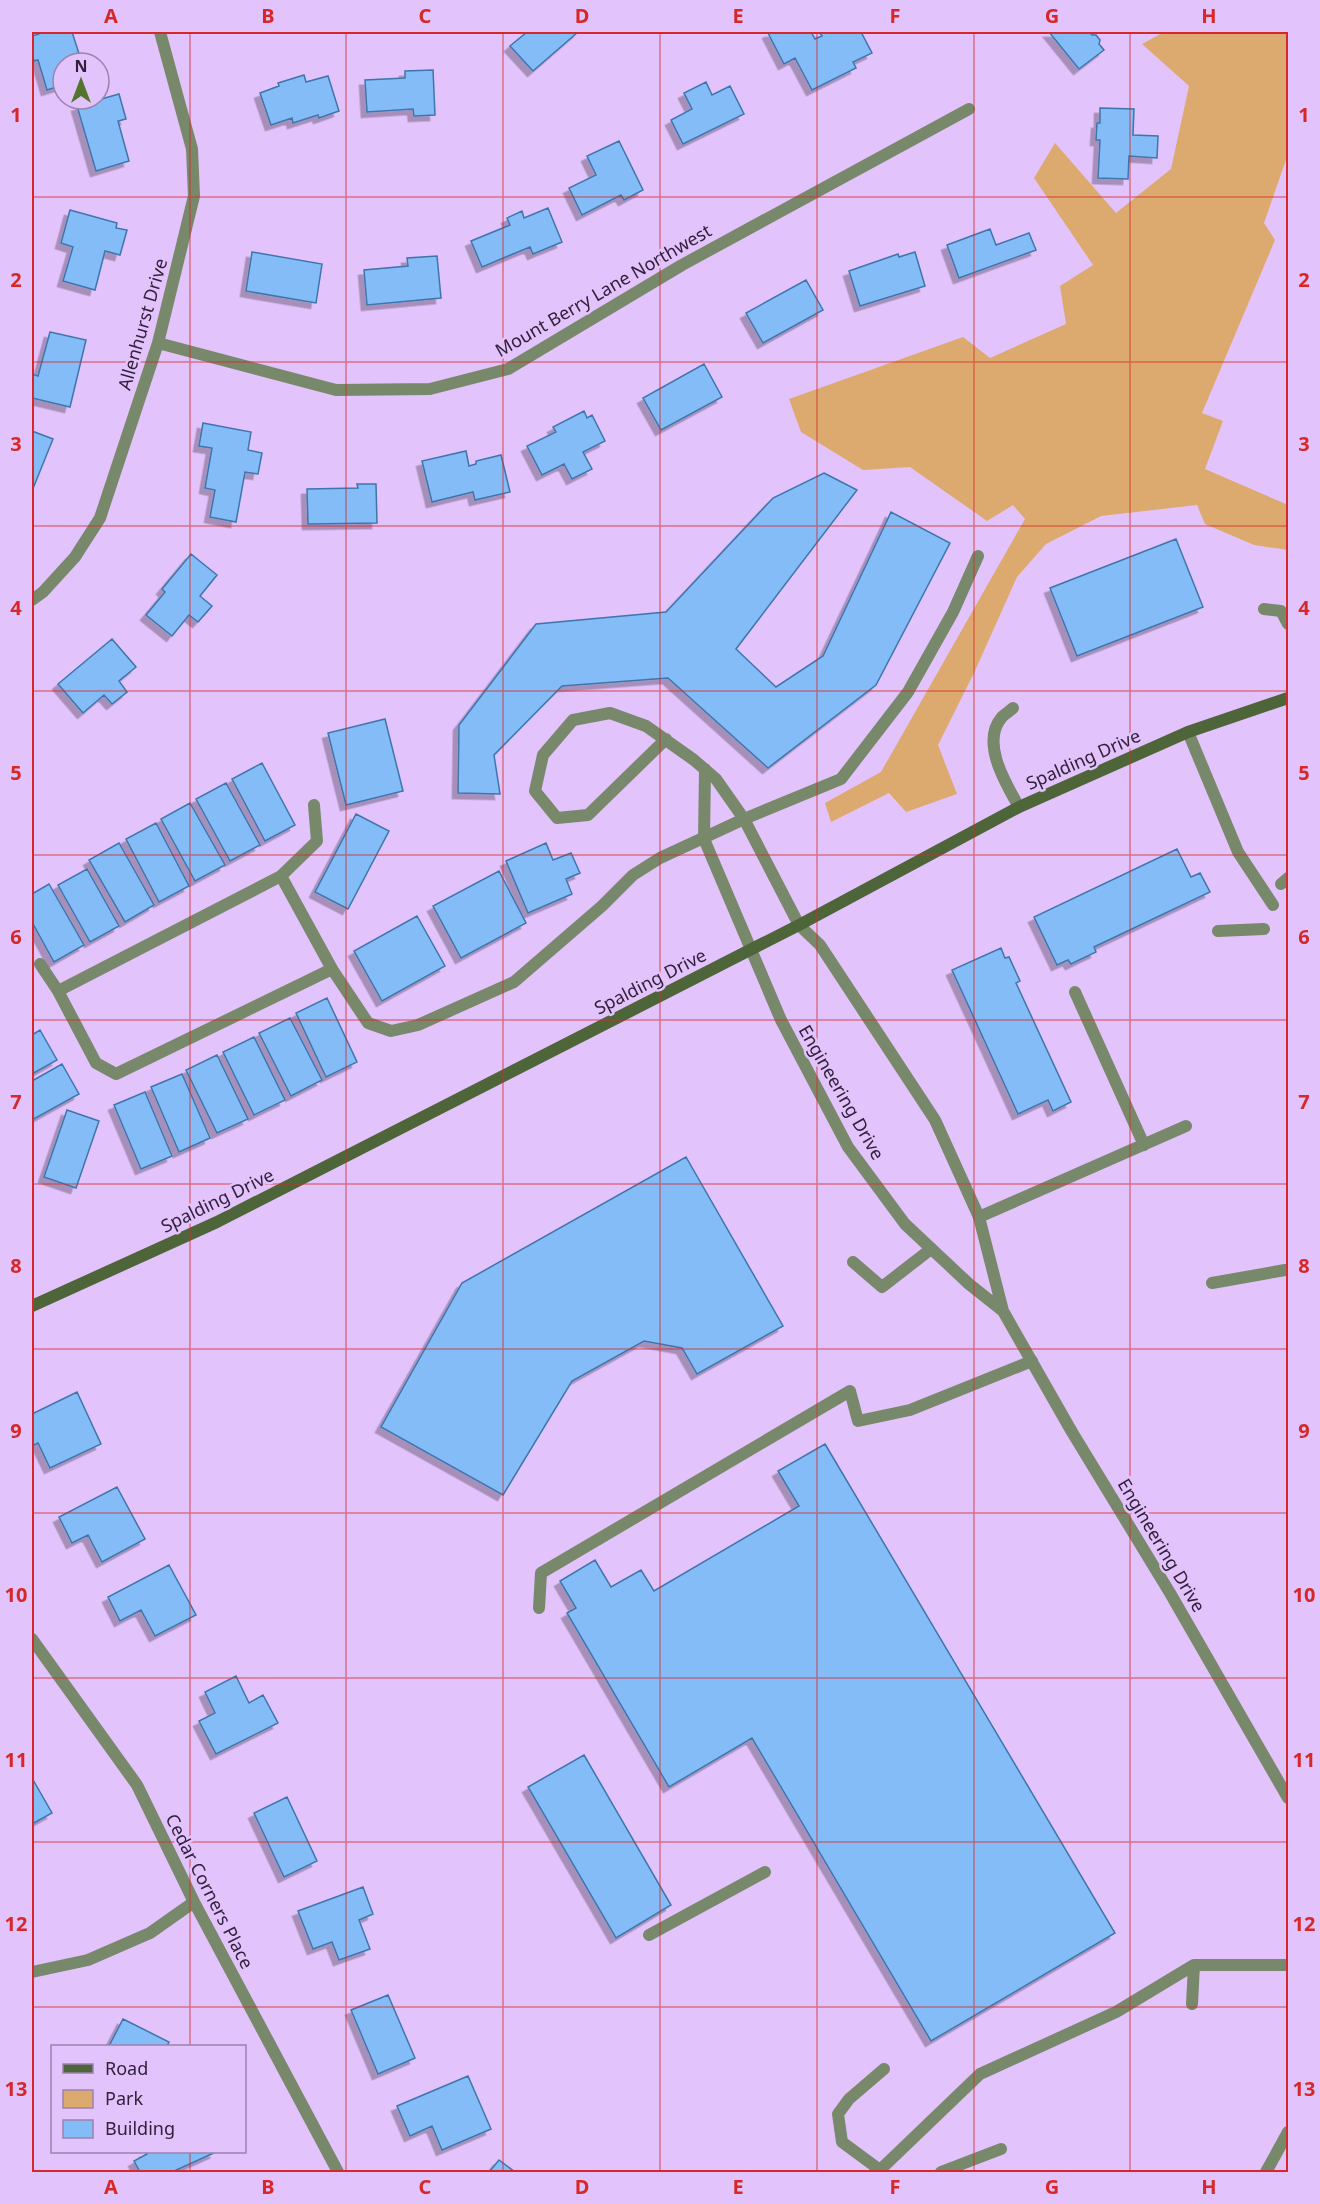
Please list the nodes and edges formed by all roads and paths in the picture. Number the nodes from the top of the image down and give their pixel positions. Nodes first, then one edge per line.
1 (175, 32) edge
2 (161, 34) edge
3 (969, 109) dead end
4 (158, 344) junction
5 (978, 556) dead end
6 (32, 600) edge
7 (1264, 609) dead end
8 (1288, 624) edge
9 (1288, 698) edge
10 (1013, 708) dead end
11 (1188, 732) junction
12 (666, 739) junction
13 (705, 770) junction
14 (314, 805) dead end
15 (1018, 807) junction
16 (744, 819) junction
17 (704, 840) junction
18 (281, 876) junction
19 (1274, 905) dead end
20 (799, 925) junction
21 (1264, 929) dead end
22 (1218, 931) dead end
23 (751, 950) junction
24 (40, 964) dead end
25 (332, 969) junction
26 (58, 991) junction
27 (1075, 992) dead end
28 (1186, 1126) dead end
29 (1144, 1145) junction
30 (980, 1217) junction
31 (931, 1249) junction
32 (853, 1262) dead end
33 (1285, 1270) dead end
34 (1212, 1283) dead end
35 (32, 1306) edge
36 (1004, 1311) junction
37 (1032, 1361) junction
38 (539, 1608) dead end
39 (32, 1639) edge
40 (1288, 1794) edge
41 (765, 1872) dead end
42 (194, 1902) junction
43 (649, 1935) dead end
44 (1194, 1965) junction
45 (1288, 1965) edge
46 (32, 1972) edge
47 (1192, 2004) dead end
48 (884, 2069) dead end
49 (1288, 2132) edge
50 (1001, 2149) dead end
51 (338, 2172) edge
52 (881, 2172) edge
53 (940, 2172) edge
54 (1266, 2172) edge

1 - 2 street
2 - 4 street, Allenhurst Drive
3 - 4 street, Mount Berry Lane Northwest
4 - 6 street, Allenhurst Drive
5 - 16 street
7 - 8 street
9 - 11 main road, Spalding Drive
10 - 15 street
11 - 15 main road, Spalding Drive
11 - 19 street
12 - 12 street, Engineering Drive
12 - 13 street, Engineering Drive
13 - 16 street, Engineering Drive
13 - 17 street
14 - 18 street
15 - 20 main road, Spalding Drive
16 - 17 street
16 - 20 street, Engineering Drive
17 - 23 street, Engineering Drive
17 - 25 street
18 - 25 street
18 - 26 street
20 - 23 main road, Spalding Drive
20 - 30 street, Engineering Drive
21 - 22 street
23 - 31 street, Engineering Drive
23 - 35 main road, Spalding Drive
24 - 26 street
25 - 26 street
27 - 29 street
28 - 29 street
29 - 30 street
30 - 36 street, Engineering Drive
31 - 32 street
31 - 36 street, Engineering Drive
33 - 34 street
36 - 37 street, Engineering Drive
37 - 38 street
37 - 40 street, Engineering Drive
39 - 42 street, Cedar Corners Place
41 - 43 street
42 - 46 street
42 - 51 street, Cedar Corners Place
44 - 45 street
44 - 47 street
44 - 52 street
48 - 52 street
49 - 54 street
50 - 53 street

